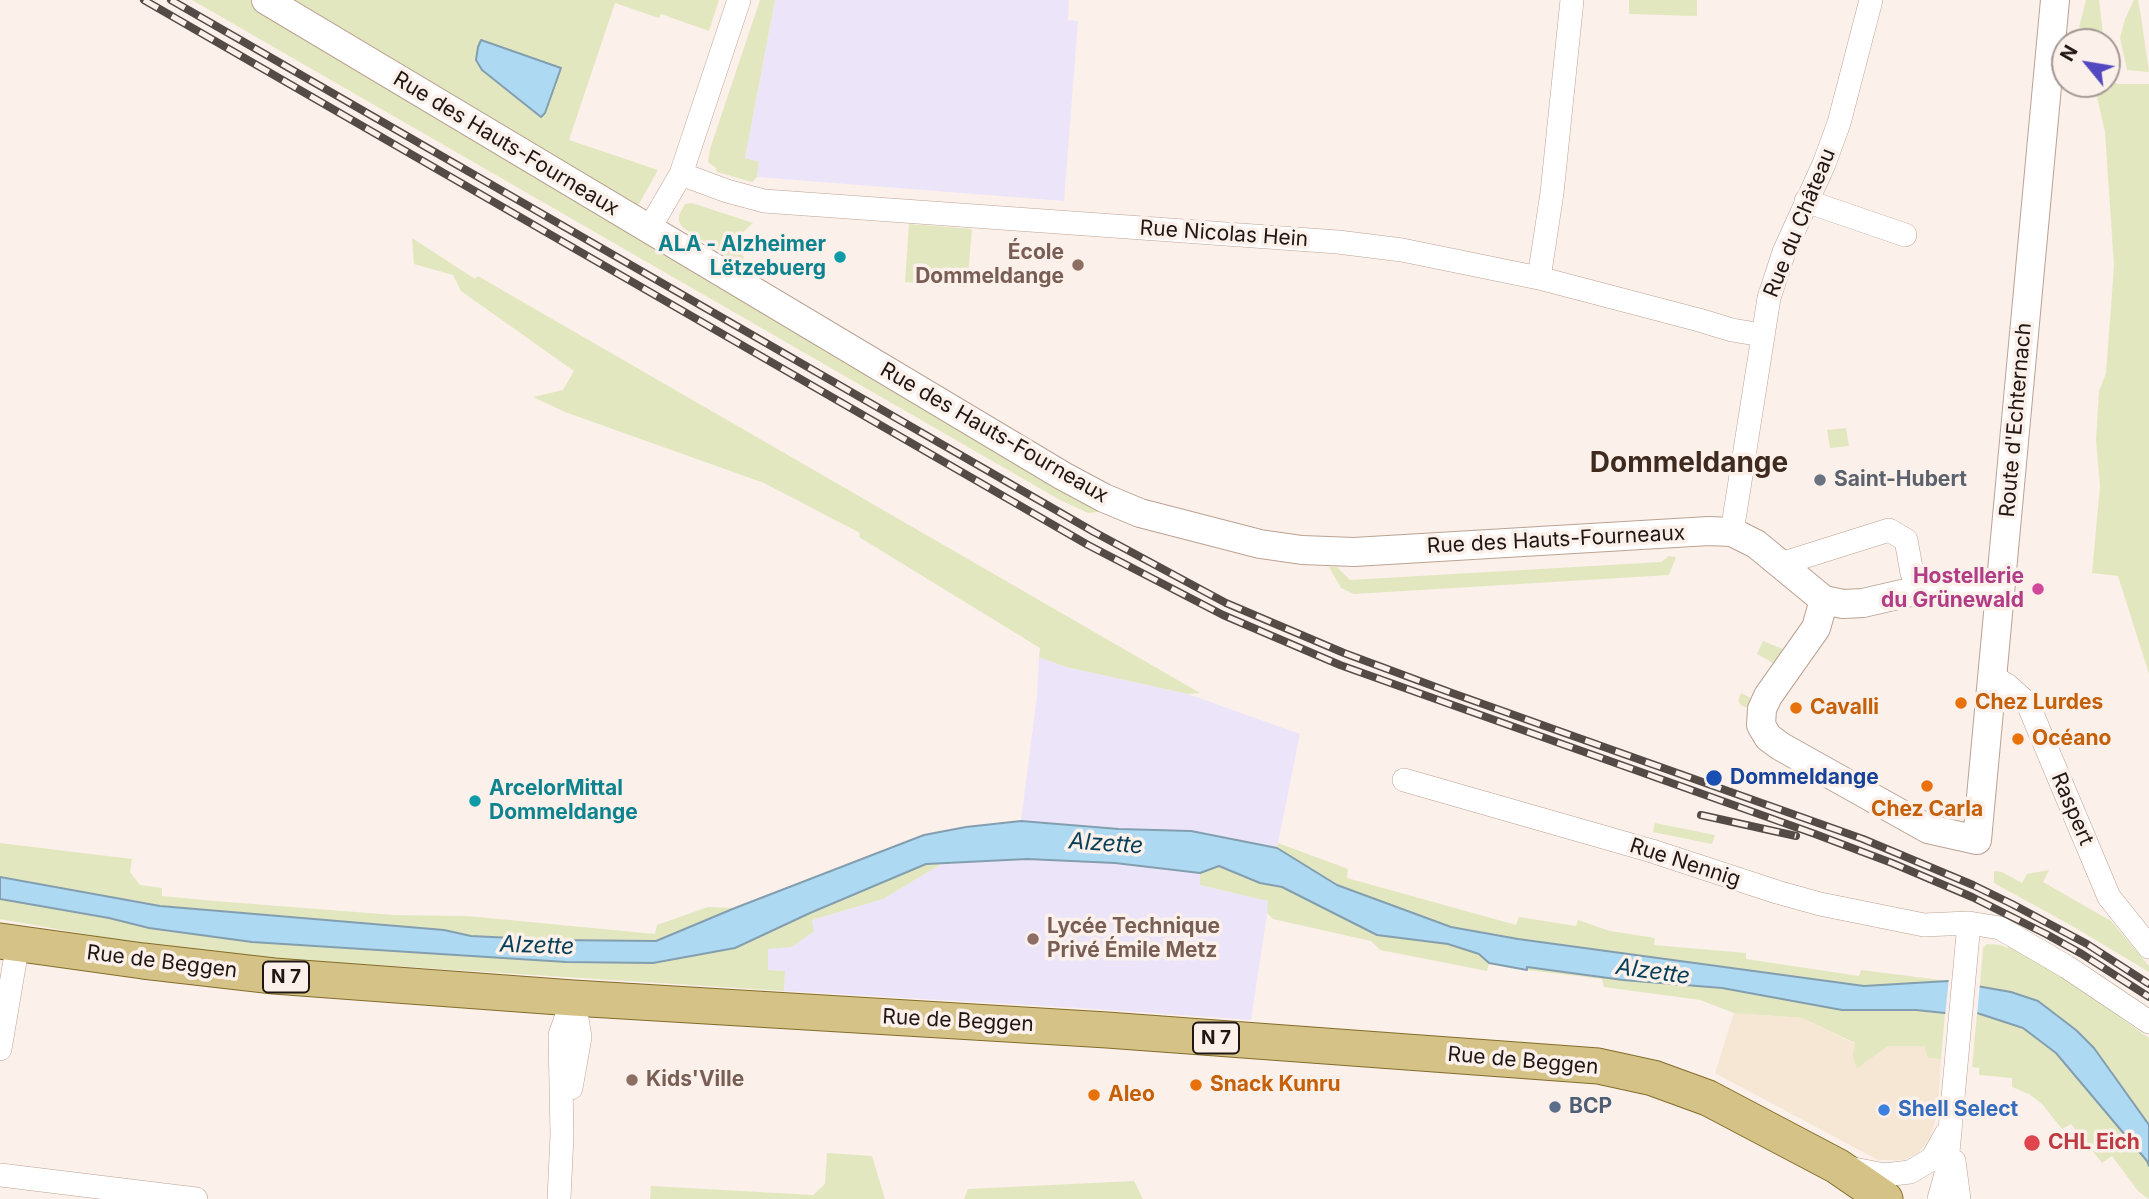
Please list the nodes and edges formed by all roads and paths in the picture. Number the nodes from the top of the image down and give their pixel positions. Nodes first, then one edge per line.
1 (265, 0) edge
2 (739, 0) edge
3 (1572, 0) edge
4 (1871, 0) edge
5 (2055, 0) edge
6 (681, 174) junction
7 (1806, 201) junction
8 (649, 229) junction
9 (1905, 235) dead end
10 (1539, 278) junction
11 (1762, 335) junction
12 (1732, 532) junction
13 (1781, 564) junction
14 (1912, 573) dead end
15 (2001, 584) junction
16 (1824, 600) junction
17 (1992, 676) junction
18 (1404, 780) dead end
19 (1968, 932) junction
20 (9, 942) edge
21 (2149, 947) edge
22 (573, 998) junction
23 (2149, 1022) edge
24 (0, 1049) edge
25 (1951, 1130) junction
26 (1837, 1166) junction
27 (0, 1175) edge
28 (1952, 1196) edge
29 (196, 1199) edge
30 (559, 1199) edge
31 (1885, 1199) edge

1 - 8 street, Rue des Hauts-Fourneaux
2 - 6 street
3 - 10 street
4 - 7 street, Rue du Château
5 - 15 street, Route d'Echternach
6 - 8 street
6 - 10 street, Rue Nicolas Hein
7 - 9 street
7 - 11 street, Rue du Château
8 - 12 street, Rue des Hauts-Fourneaux
10 - 11 street, Rue Nicolas Hein
11 - 12 street, Rue du Château
12 - 13 street
13 - 14 street
13 - 16 street
15 - 16 street
15 - 17 street, Route d'Echternach
16 - 17 street, Route d'Echternach
17 - 21 street, Raspert
18 - 19 street, Rue Nennig
19 - 23 street
19 - 25 street
20 - 22 main road, Rue de Beggen / N 7
20 - 24 street
22 - 26 main road, Rue de Beggen / N 7
22 - 30 street
25 - 26 street
25 - 28 street
26 - 31 main road, Rue de Beggen / N 7
27 - 29 street

